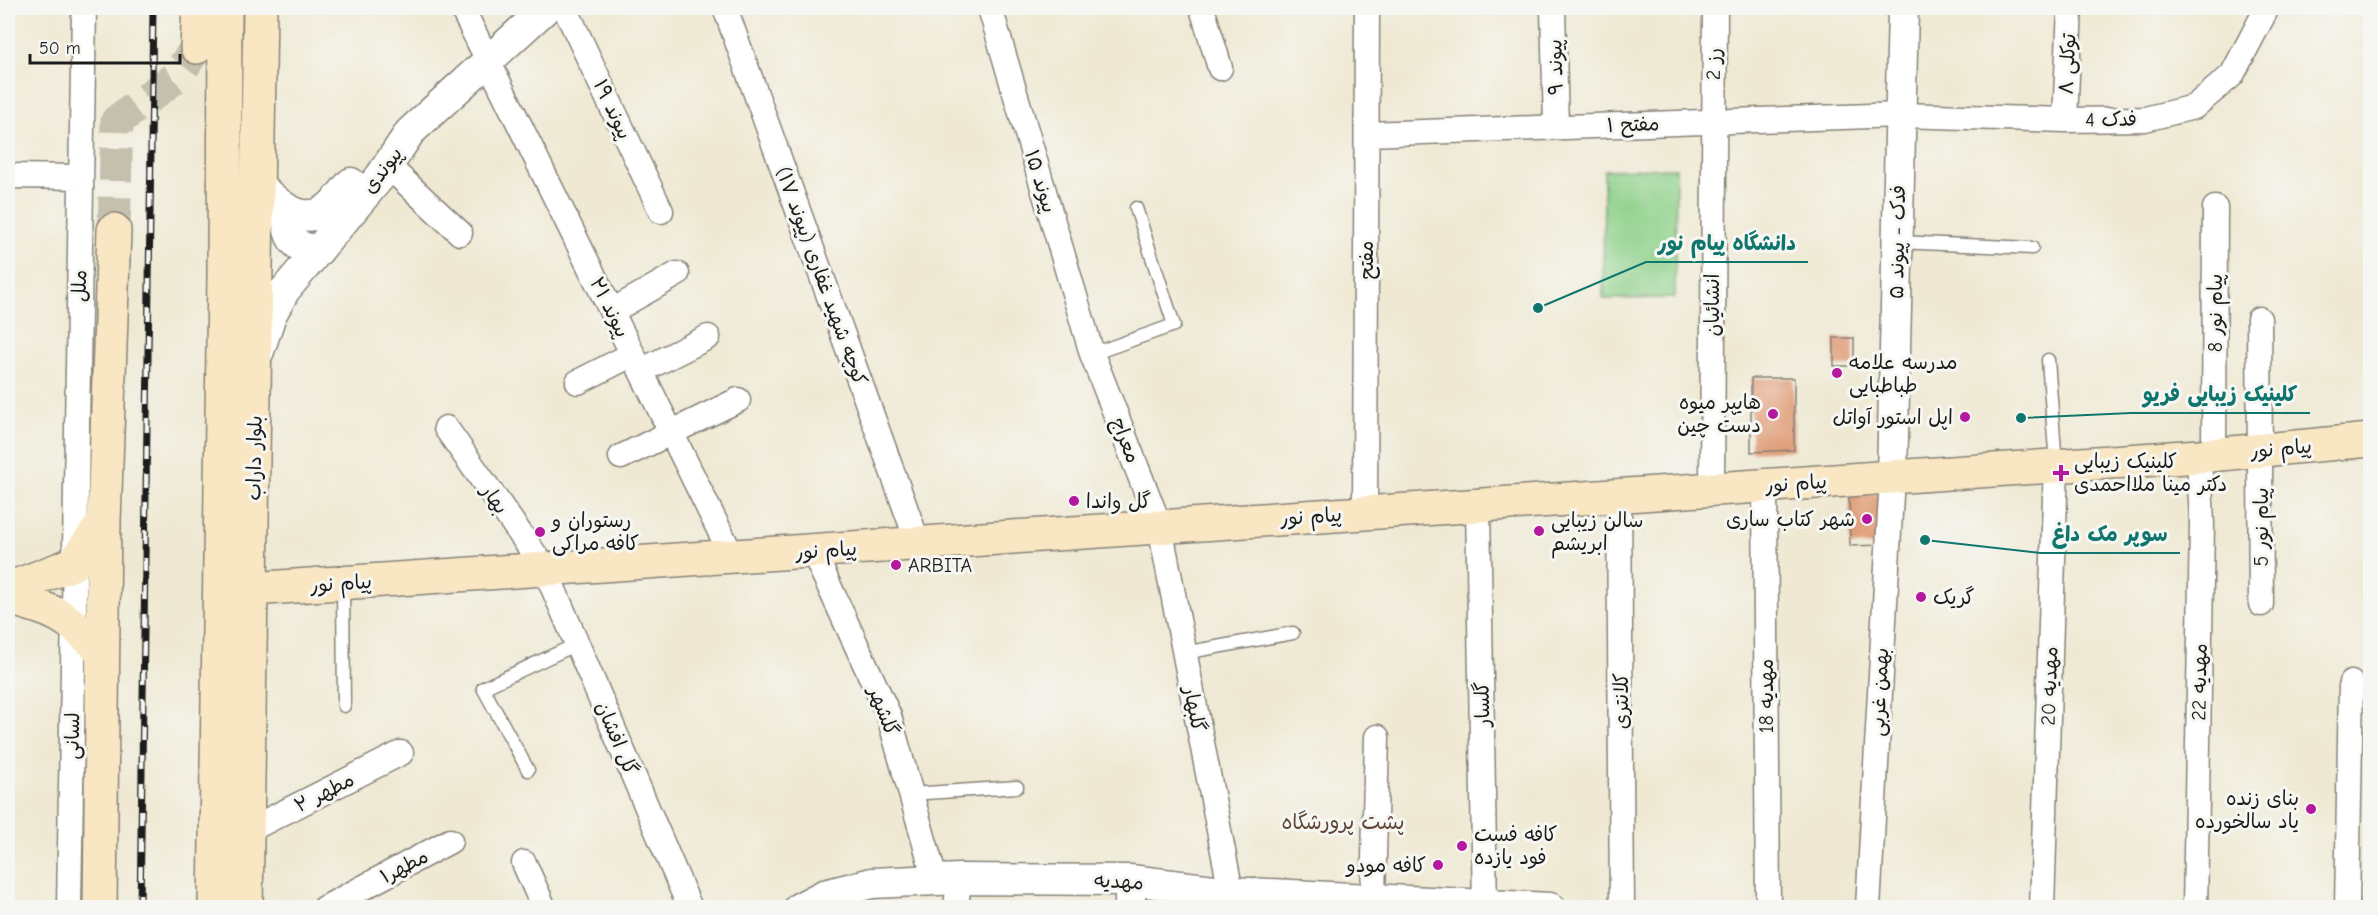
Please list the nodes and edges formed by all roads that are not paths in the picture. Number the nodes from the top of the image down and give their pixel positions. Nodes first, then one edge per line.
1 (84, 8) edge
2 (199, 8) edge
3 (225, 8) edge
4 (260, 8) edge
5 (462, 8) edge
6 (546, 8) edge
7 (565, 8) edge
8 (725, 8) edge
9 (990, 8) edge
10 (1202, 8) edge
11 (1367, 8) edge
12 (1553, 8) edge
13 (1715, 8) edge
14 (1903, 8) edge
15 (2070, 8) edge
16 (2267, 8) edge
17 (197, 47) tunnel mouth
18 (488, 59) junction
19 (1220, 68) dead end
20 (1900, 114) junction
21 (2065, 120) junction
22 (1712, 121) junction
23 (1556, 127) junction
24 (410, 132) junction
25 (1367, 134) junction
26 (387, 165) junction
27 (8, 176) edge
28 (81, 177) junction
29 (258, 184) junction
30 (1136, 208) dead end
31 (2215, 208) dead end
32 (661, 210) dead end
33 (288, 211) junction
34 (114, 230) tunnel mouth
35 (460, 233) dead end
36 (1897, 242) junction
37 (2032, 248) dead end
38 (319, 249) junction
39 (677, 274) dead end
40 (612, 311) junction
41 (2259, 319) dead end
42 (708, 337) dead end
43 (1092, 354) junction
44 (2048, 360) dead end
45 (256, 361) junction
46 (637, 362) junction
47 (578, 382) dead end
48 (738, 400) dead end
49 (446, 428) dead end
50 (672, 434) junction
51 (2370, 440) edge
52 (2261, 450) junction
53 (2207, 455) junction
54 (621, 458) dead end
55 (2056, 465) junction
56 (1892, 477) junction
57 (1765, 485) junction
58 (1712, 488) junction
59 (1619, 495) junction
60 (1479, 505) junction
61 (1365, 512) junction
62 (104, 522) junction
63 (1160, 527) junction
64 (918, 543) junction
65 (813, 551) junction
66 (732, 556) junction
67 (73, 564) junction
68 (544, 569) junction
69 (343, 583) junction
70 (8, 589) edge
71 (251, 589) junction
72 (8, 598) edge
73 (2261, 604) dead end
74 (74, 623) junction
75 (1293, 633) dead end
76 (577, 644) junction
77 (101, 650) junction
78 (1184, 653) junction
79 (2351, 683) dead end
80 (344, 706) dead end
81 (1377, 737) dead end
82 (401, 753) dead end
83 (528, 770) dead end
84 (1017, 787) dead end
85 (911, 794) junction
86 (247, 831) junction
87 (450, 841) dead end
88 (524, 864) dead end
89 (950, 888) edge
90 (1231, 892) junction
91 (1130, 894) edge
92 (1373, 897) junction
93 (1485, 906) edge
94 (69, 908) edge
95 (100, 908) edge
96 (214, 908) edge
97 (246, 908) edge
98 (325, 908) edge
99 (544, 908) edge
100 (690, 908) edge
101 (799, 908) edge
102 (1550, 908) edge
103 (1622, 908) edge
104 (1768, 908) edge
105 (1868, 908) edge
106 (2042, 908) edge
107 (2195, 908) edge
108 (2347, 908) edge

1 - 28 street, ملل
2 - 17 main road
3 - 96 main road, بلوار داراب
4 - 29 main road, بلوار داراب
5 - 18 street, پیوند ۲۱
6 - 18 street, پیوندی
7 - 32 street, پیوند ۱۹
8 - 64 street, کوچه شهید غفاری (پیوند ۱۷)
9 - 43 street, پیوند ۱۵
10 - 19 street
11 - 25 street, مفتح
12 - 23 street, پیوند ۹
13 - 22 street, رز 2
14 - 20 street, فدک - پیوند ۵
15 - 21 street, توکلی ۸
16 - 21 street, فدک 4
18 - 24 street, پیوندی
18 - 40 street, پیوند ۲۱
20 - 21 street, فدک 4
20 - 22 street, مفتح ۱
20 - 36 street, فدک - پیوند ۵
22 - 23 street, مفتح ۱
22 - 58 street, انشائیان
23 - 25 street, مفتح ۱
24 - 26 street, پیوندی
24 - 33 street
25 - 61 street, مفتح
26 - 35 street
26 - 38 street, پیوندی
27 - 28 street
28 - 67 street, ملل
29 - 33 street
29 - 45 main road, بلوار داراب
30 - 43 lane
31 - 53 street, پیام نور 8
33 - 38 street
34 - 62 main road
36 - 37 lane
36 - 56 street, فدک - پیوند ۵
38 - 45 street, پیوندی
39 - 40 street
40 - 46 street, پیوند ۲۱
41 - 52 street, پیام نور 5
42 - 46 street
43 - 63 street, معراج
44 - 55 lane
45 - 71 main road, بلوار داراب
46 - 47 street
46 - 50 street, پیوند ۲۱
48 - 50 street
49 - 68 street, بهار
50 - 54 street
50 - 66 street, پیوند ۲۱
51 - 52 main road, پیام نور
52 - 53 main road, پیام نور
52 - 73 street, پیام نور 5
53 - 55 main road, پیام نور
53 - 107 street, مهدیه 22
55 - 56 main road, پیام نور
55 - 106 street, مهدیه 20
56 - 57 main road, پیام نور
56 - 105 street, بهمن غربی
57 - 58 main road, پیام نور
57 - 104 street, مهدیه 18
58 - 59 main road, پیام نور
59 - 60 main road, پیام نور
59 - 103 street, کلانتری
60 - 61 main road, پیام نور
60 - 93 street, گلسار
61 - 63 main road, پیام نور
62 - 67 main road
62 - 77 main road
63 - 64 main road, پیام نور
63 - 78 street, گلبهار
64 - 65 main road, پیام نور
65 - 66 main road, پیام نور
65 - 85 street, گلشهر
66 - 68 main road, پیام نور
67 - 70 main road
67 - 74 street, لسانی
68 - 69 main road, پیام نور
68 - 76 street, گل افشان
69 - 71 main road, پیام نور
69 - 80 lane
71 - 86 main road, بلوار داراب
72 - 74 main road
74 - 77 main road
74 - 94 street, لسانی
75 - 78 lane
76 - 83 lane
76 - 100 street, گل افشان
77 - 95 main road
78 - 90 street, گلبهار
79 - 108 street
81 - 92 street
82 - 86 street, مطهر ۲
84 - 85 lane
85 - 89 street, گلشهر
86 - 97 main road, بلوار داراب
87 - 98 street, مطهر۱
88 - 99 street
89 - 91 street, مهدیه
89 - 101 street, مهدیه
90 - 91 street, مهدیه
90 - 92 street, مهدیه
92 - 93 street, مهدیه
93 - 102 street, مهدیه

